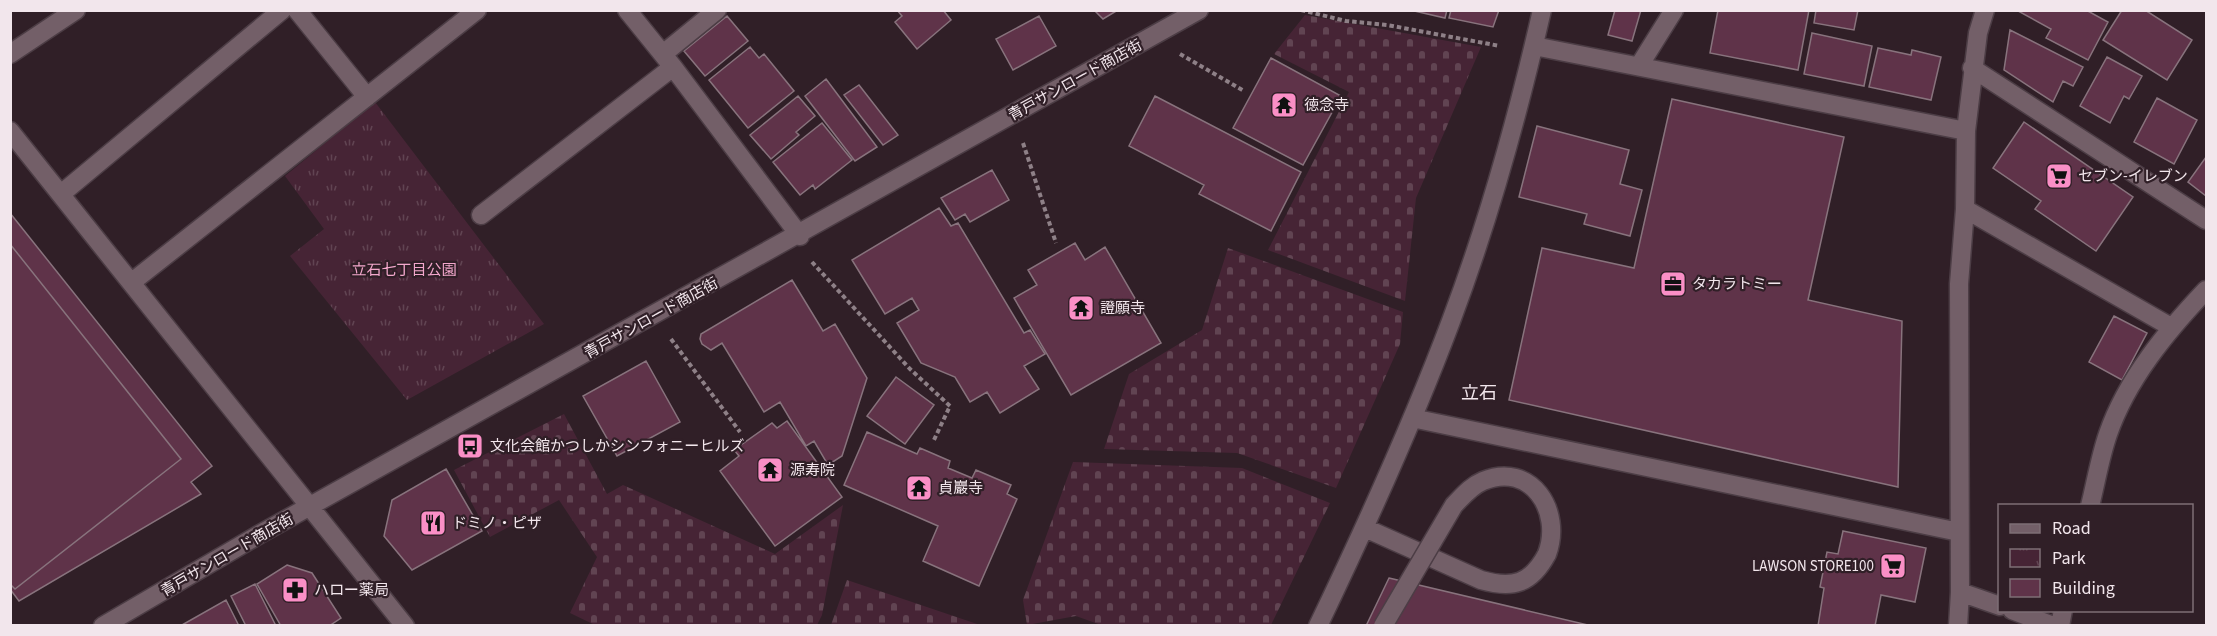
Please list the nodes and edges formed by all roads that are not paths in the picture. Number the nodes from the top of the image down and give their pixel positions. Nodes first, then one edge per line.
1 (76, 10) edge
2 (282, 10) edge
3 (297, 10) edge
4 (477, 10) edge
5 (627, 10) edge
6 (717, 10) edge
7 (1199, 10) edge
8 (1542, 10) edge
9 (1674, 10) edge
10 (1985, 10) edge
11 (1534, 46) junction
12 (10, 54) edge
13 (668, 61) junction
14 (1639, 66) junction
15 (1972, 68) junction
16 (367, 97) junction
17 (10, 131) edge
18 (1966, 131) junction
19 (61, 194) junction
20 (1965, 209) junction
21 (481, 215) dead end
22 (2206, 220) edge
23 (800, 236) junction
24 (132, 282) junction
25 (2206, 290) edge
26 (2171, 327) junction
27 (1412, 418) junction
28 (2090, 504) edge
29 (309, 508) junction
30 (1365, 528) junction
31 (1959, 532) junction
32 (1960, 592) junction
33 (1998, 605) edge
34 (2017, 612) edge
35 (103, 626) edge
36 (405, 626) edge
37 (1318, 626) edge
38 (1383, 626) edge
39 (1958, 626) edge
40 (2053, 626) edge

1 - 12 street
2 - 19 street
3 - 16 street
4 - 16 street
5 - 13 street
6 - 13 street
7 - 23 street, 青戸サンロード商店街
8 - 11 street
9 - 14 street
10 - 15 street
11 - 14 street
11 - 27 street
13 - 21 street
13 - 23 street
14 - 18 street
15 - 18 street
15 - 22 street
16 - 24 street
17 - 19 street
18 - 20 street
19 - 24 street
20 - 26 street
20 - 31 street
23 - 29 street, 青戸サンロード商店街
24 - 29 street
25 - 26 street
26 - 28 street
27 - 30 street
27 - 31 street
29 - 35 street, 青戸サンロード商店街
29 - 36 street
30 - 37 street
30 - 38 street, bridge
31 - 32 street
32 - 33 street
32 - 39 street
34 - 40 street

